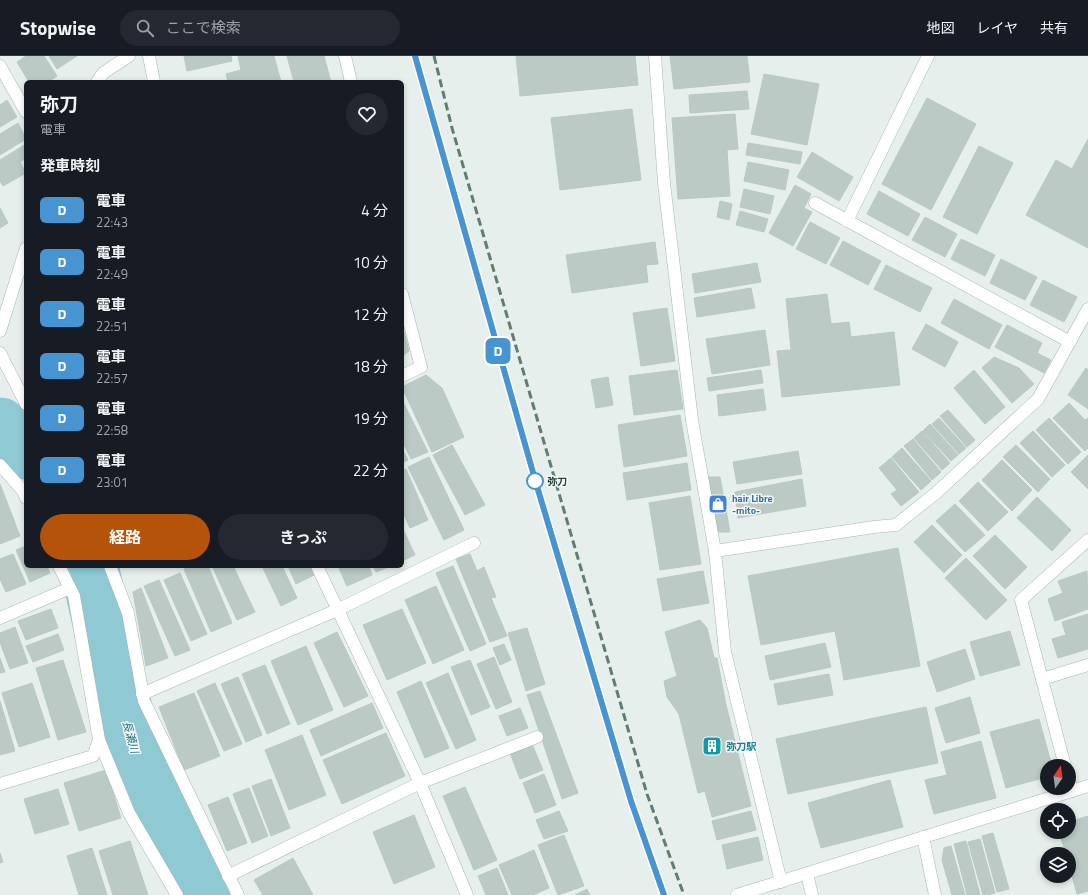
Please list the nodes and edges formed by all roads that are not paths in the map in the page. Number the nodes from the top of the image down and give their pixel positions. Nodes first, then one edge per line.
1 (129, 56) edge
2 (149, 56) edge
3 (345, 56) edge
4 (655, 56) edge
5 (928, 56) edge
6 (0, 66) edge
7 (98, 80) edge
8 (154, 80) edge
9 (351, 80) edge
10 (24, 108) edge
11 (815, 203) dead end
12 (847, 221) junction
13 (24, 254) edge
14 (404, 302) edge
15 (1088, 309) edge
16 (0, 331) edge
17 (1070, 342) junction
18 (0, 353) edge
19 (404, 375) edge
20 (23, 390) edge
21 (0, 465) edge
22 (24, 493) edge
23 (1088, 540) edge
24 (474, 543) dead end
25 (715, 551) junction
26 (60, 568) edge
27 (111, 568) edge
28 (318, 568) edge
29 (70, 588) junction
30 (337, 610) junction
31 (0, 618) edge
32 (1088, 665) edge
33 (1042, 679) junction
34 (142, 694) junction
35 (537, 736) dead end
36 (99, 740) junction
37 (1063, 759) edge
38 (420, 783) junction
39 (0, 784) edge
40 (1076, 786) edge
41 (1088, 786) edge
42 (1044, 795) edge
43 (923, 837) junction
44 (807, 874) junction
45 (228, 876) junction
46 (782, 882) junction
47 (177, 895) edge
48 (238, 895) edge
49 (467, 895) edge
50 (737, 895) edge
51 (812, 895) edge
52 (935, 895) edge

1 - 7 street
2 - 8 street
3 - 9 street
4 - 25 street
5 - 12 street
6 - 10 street
11 - 12 street
12 - 17 street
13 - 16 street
14 - 19 street
15 - 17 street
17 - 25 street
18 - 20 street
21 - 22 street
23 - 33 street
24 - 30 street
25 - 46 street
26 - 29 street
27 - 34 street
28 - 30 street
29 - 31 street
29 - 36 street
30 - 34 street
30 - 38 street
32 - 33 street
33 - 37 street
34 - 45 street
35 - 38 street
36 - 39 street
36 - 47 street
38 - 45 street
38 - 49 street
40 - 41 street
42 - 43 street
43 - 44 street
43 - 52 street
44 - 46 street
44 - 51 street
45 - 48 street
46 - 50 street

